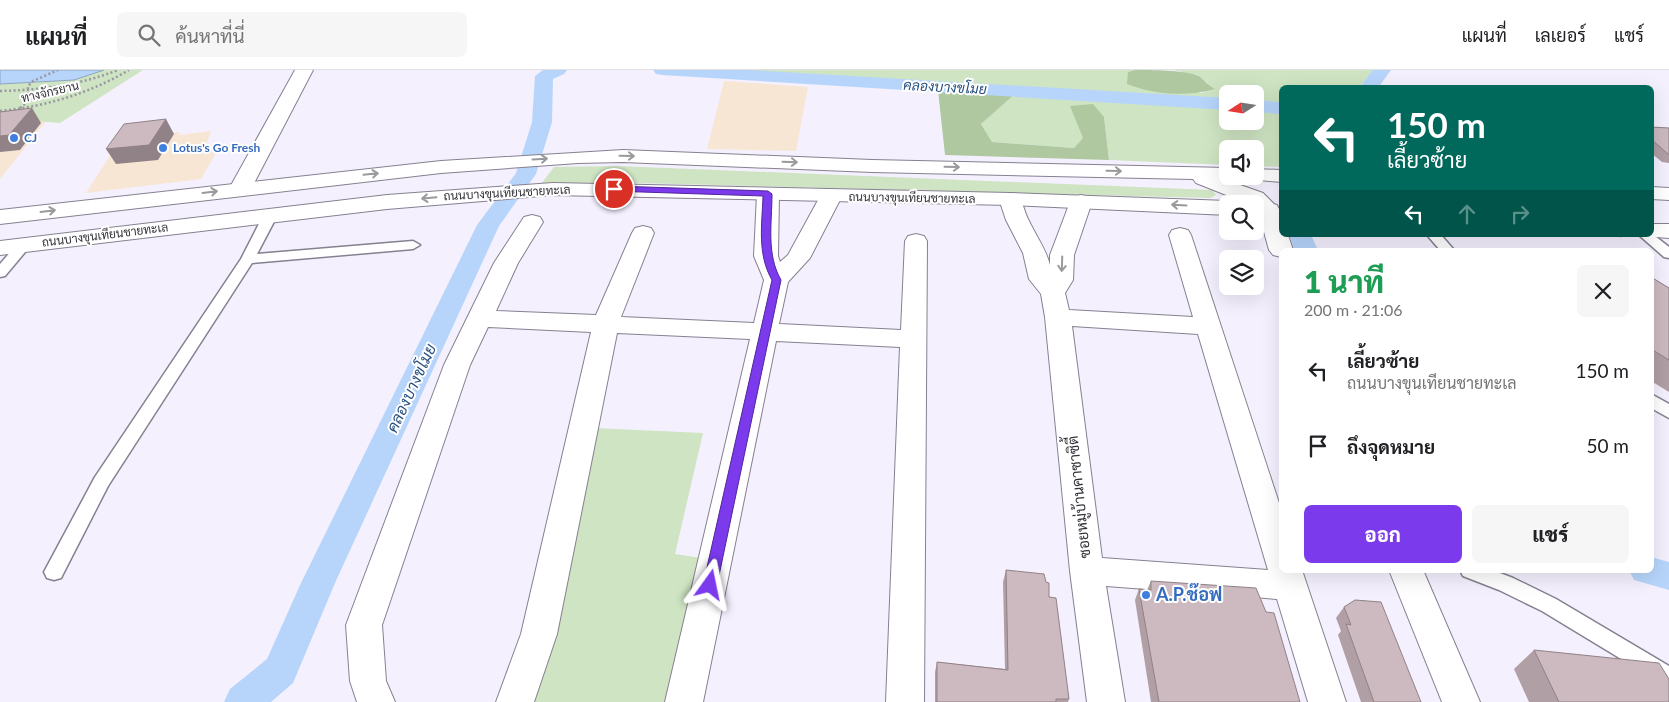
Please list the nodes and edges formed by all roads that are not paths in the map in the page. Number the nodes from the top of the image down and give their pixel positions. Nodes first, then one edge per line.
1 (304, 70) edge
2 (1177, 173) junction
3 (1219, 174) edge
4 (1264, 175) edge
5 (1279, 176) edge
6 (240, 189) junction
7 (1654, 193) edge
8 (768, 194) junction
9 (1669, 194) edge
10 (831, 196) junction
11 (1010, 199) junction
12 (1081, 202) junction
13 (1219, 208) edge
14 (1268, 210) edge
15 (270, 216) junction
16 (0, 217) edge
17 (532, 222) dead end
18 (768, 230) junction
19 (1654, 231) edge
20 (812, 232) junction
21 (1669, 232) edge
22 (643, 233) dead end
23 (1025, 235) junction
24 (1180, 236) dead end
25 (1436, 237) edge
26 (1648, 237) edge
27 (1068, 238) junction
28 (916, 240) dead end
29 (24, 245) junction
30 (413, 245) dead end
31 (0, 248) edge
32 (1280, 248) edge
33 (1445, 248) edge
34 (1669, 254) edge
35 (248, 259) junction
36 (0, 273) edge
37 (776, 280) junction
38 (1056, 305) junction
39 (480, 318) junction
40 (606, 323) junction
41 (1208, 326) junction
42 (766, 332) junction
43 (915, 339) junction
44 (1654, 402) edge
45 (1669, 412) edge
46 (1279, 553) edge
47 (1087, 571) junction
48 (54, 572) dead end
49 (1279, 572) edge
50 (1285, 573) edge
51 (1407, 573) edge
52 (1478, 573) edge
53 (1669, 678) edge
54 (376, 702) edge
55 (515, 702) edge
56 (684, 702) edge
57 (905, 702) edge
58 (1106, 702) edge
59 (1327, 702) edge
60 (1461, 702) edge

1 - 6 street
2 - 3 street
6 -> 2 street
2 - 14 street
4 - 5 street
16 -> 6 street
7 - 9 street
8 - 10 street, ถนนบางขุนเทียนชายทะเล
8 -> 15 street, ถนนบางขุนเทียนชายทะเล
8 - 18 street
10 - 11 street, ถนนบางขุนเทียนชายทะเล
10 - 20 street
11 - 12 street, ถนนบางขุนเทียนชายทะเล
11 - 23 street, ซอยหมู่บ้านคาซาซิตี้
13 -> 12 street, ถนนบางขุนเทียนชายทะเล
12 - 27 street, ซอยหมู่บ้านคาซาซิตี้
14 - 32 street
15 - 29 street, ถนนบางขุนเทียนชายทะเล
15 - 35 lane
17 - 39 street
18 - 20 street
18 - 37 street
19 - 21 street
20 - 37 street
22 - 40 street
23 - 27 street
23 - 38 street, ซอยหมู่บ้านคาซาซิตี้
24 - 41 street
25 - 33 lane
26 - 34 lane
27 -> 38 street, ซอยหมู่บ้านคาซาซิตี้
28 - 43 street
29 - 31 street, ถนนบางขุนเทียนชายทะเล
29 - 36 lane
30 - 35 lane
35 - 48 lane
37 - 42 street
38 - 41 street
38 - 47 street, ซอยหมู่บ้านคาซาซิตี้
39 - 40 street
39 - 54 street
40 - 42 street
40 - 55 street
41 - 46 street
42 - 43 street
42 - 56 street
43 - 57 street
44 - 45 lane
47 - 49 street
47 - 58 street, ซอยหมู่บ้านคาซาซิตี้
50 - 59 street
51 - 60 street
52 - 53 lane

